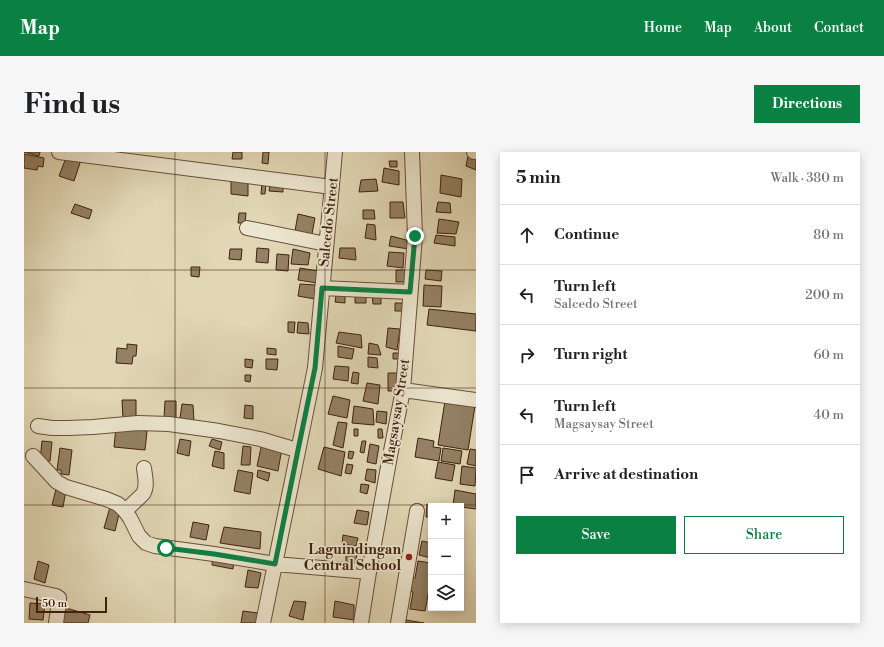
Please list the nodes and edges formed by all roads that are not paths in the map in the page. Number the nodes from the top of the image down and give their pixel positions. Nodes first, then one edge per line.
1 (59, 152) edge
2 (335, 152) edge
3 (412, 152) edge
4 (332, 187) junction
5 (247, 228) dead end
6 (326, 244) junction
7 (322, 288) junction
8 (410, 292) junction
9 (403, 390) junction
10 (476, 400) edge
11 (38, 426) dead end
12 (298, 450) junction
13 (33, 456) dead end
14 (144, 468) dead end
15 (125, 511) junction
16 (417, 511) dead end
17 (275, 564) junction
18 (369, 572) junction
19 (24, 589) edge
20 (56, 623) edge
21 (263, 623) edge
22 (361, 623) edge
23 (398, 623) edge

1 - 4 street
2 - 4 street, Salcedo Street
3 - 8 street, Magsaysay Street
4 - 6 street, Salcedo Street
5 - 6 street
6 - 7 street, Salcedo Street
7 - 8 street
7 - 12 street, Salcedo Street
8 - 9 street, Magsaysay Street
9 - 10 street
9 - 18 street, Magsaysay Street
11 - 12 street
12 - 17 street, Salcedo Street
13 - 15 street
14 - 15 street
15 - 17 street
16 - 23 street
17 - 18 street
17 - 21 street, Salcedo Street
18 - 22 street, Magsaysay Street
19 - 20 street

